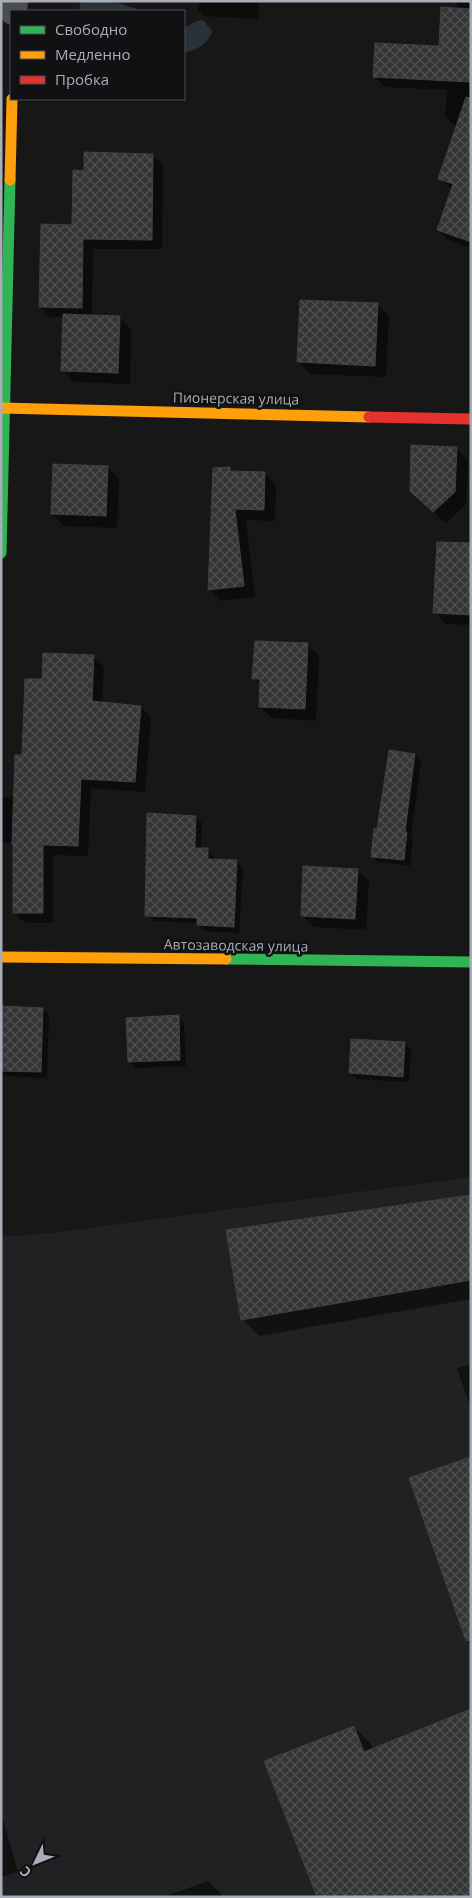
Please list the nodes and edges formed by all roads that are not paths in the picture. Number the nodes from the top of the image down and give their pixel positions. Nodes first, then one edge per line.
1 (12, 100) edge
2 (4, 408) edge
3 (471, 419) edge
4 (1, 552) edge
5 (1, 957) edge
6 (471, 962) edge

1 - 2 street
2 - 3 street, Пионерская улица
2 - 4 street
5 - 6 street, Автозаводская улица

